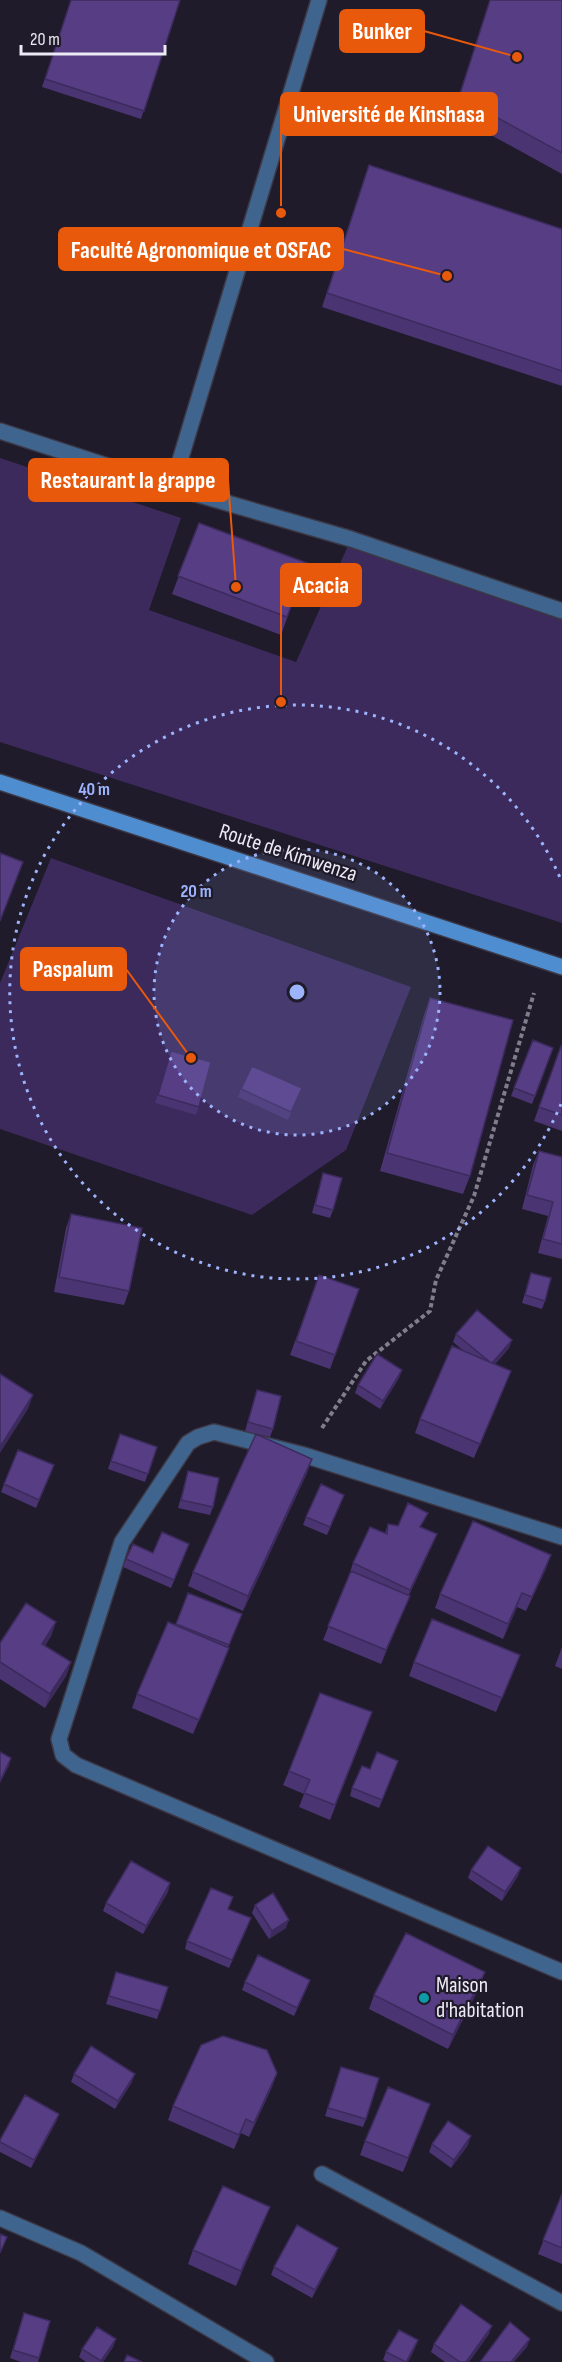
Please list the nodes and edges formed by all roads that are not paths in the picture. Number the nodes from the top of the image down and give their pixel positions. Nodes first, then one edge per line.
1 (319, 0) edge
2 (0, 431) edge
3 (172, 487) junction
4 (562, 611) edge
5 (0, 782) edge
6 (562, 967) edge
7 (562, 1537) edge
8 (562, 1972) edge
9 (322, 2174) dead end
10 (0, 2218) edge
11 (562, 2303) edge
12 (266, 2362) edge

1 - 3 street
2 - 3 street
3 - 4 street
5 - 6 street, Route de Kimwenza
7 - 8 street
9 - 11 street
10 - 12 street

